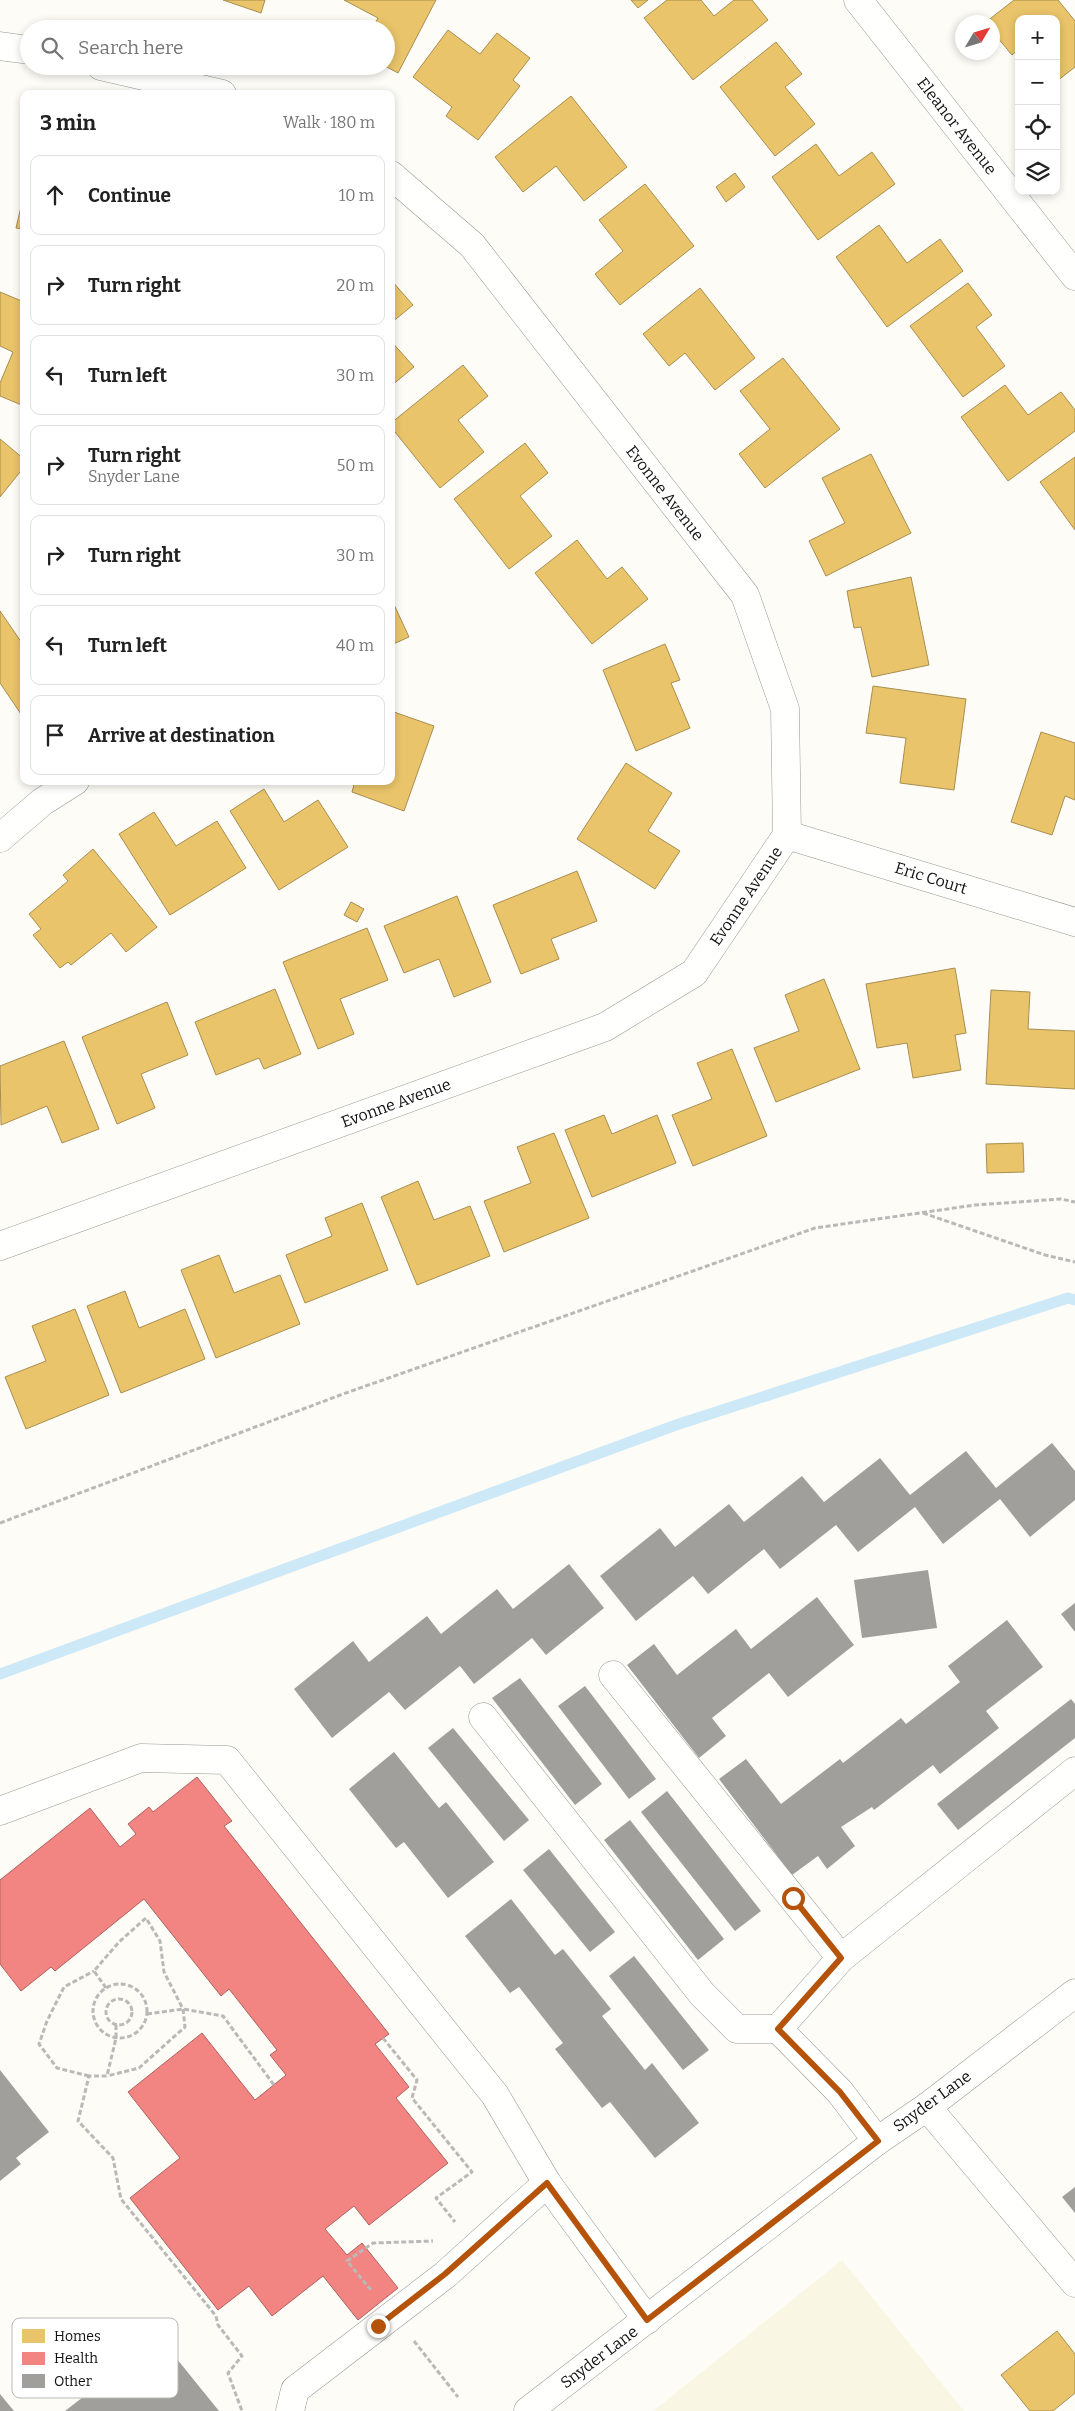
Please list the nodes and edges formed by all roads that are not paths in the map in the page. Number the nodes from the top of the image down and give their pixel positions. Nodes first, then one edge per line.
1 (858, 0) edge
2 (0, 46) edge
3 (20, 49) edge
4 (140, 75) edge
5 (205, 90) edge
6 (395, 178) edge
7 (1075, 276) edge
8 (69, 785) edge
9 (787, 835) junction
10 (0, 838) edge
11 (1075, 922) edge
12 (0, 1246) edge
13 (613, 1675) dead end
14 (483, 1717) dead end
15 (1075, 1770) edge
16 (0, 1811) edge
17 (841, 1958) junction
18 (1075, 1993) edge
19 (778, 2029) junction
20 (927, 2107) junction
21 (878, 2141) junction
22 (547, 2183) junction
23 (1075, 2283) edge
24 (647, 2320) junction
25 (290, 2411) edge
26 (528, 2411) edge

1 - 7 street, Eleanor Avenue
2 - 3 street
4 - 5 street
6 - 9 street, Evonne Avenue
8 - 10 street
9 - 11 street, Eric Court
9 - 12 street, Evonne Avenue
13 - 17 street
14 - 19 street
15 - 17 street
16 - 22 street
17 - 19 street
18 - 20 street, Snyder Lane
19 - 21 street
20 - 21 street, Snyder Lane
20 - 23 street
21 - 24 street, Snyder Lane
22 - 24 street
22 - 25 street
24 - 26 street, Snyder Lane

